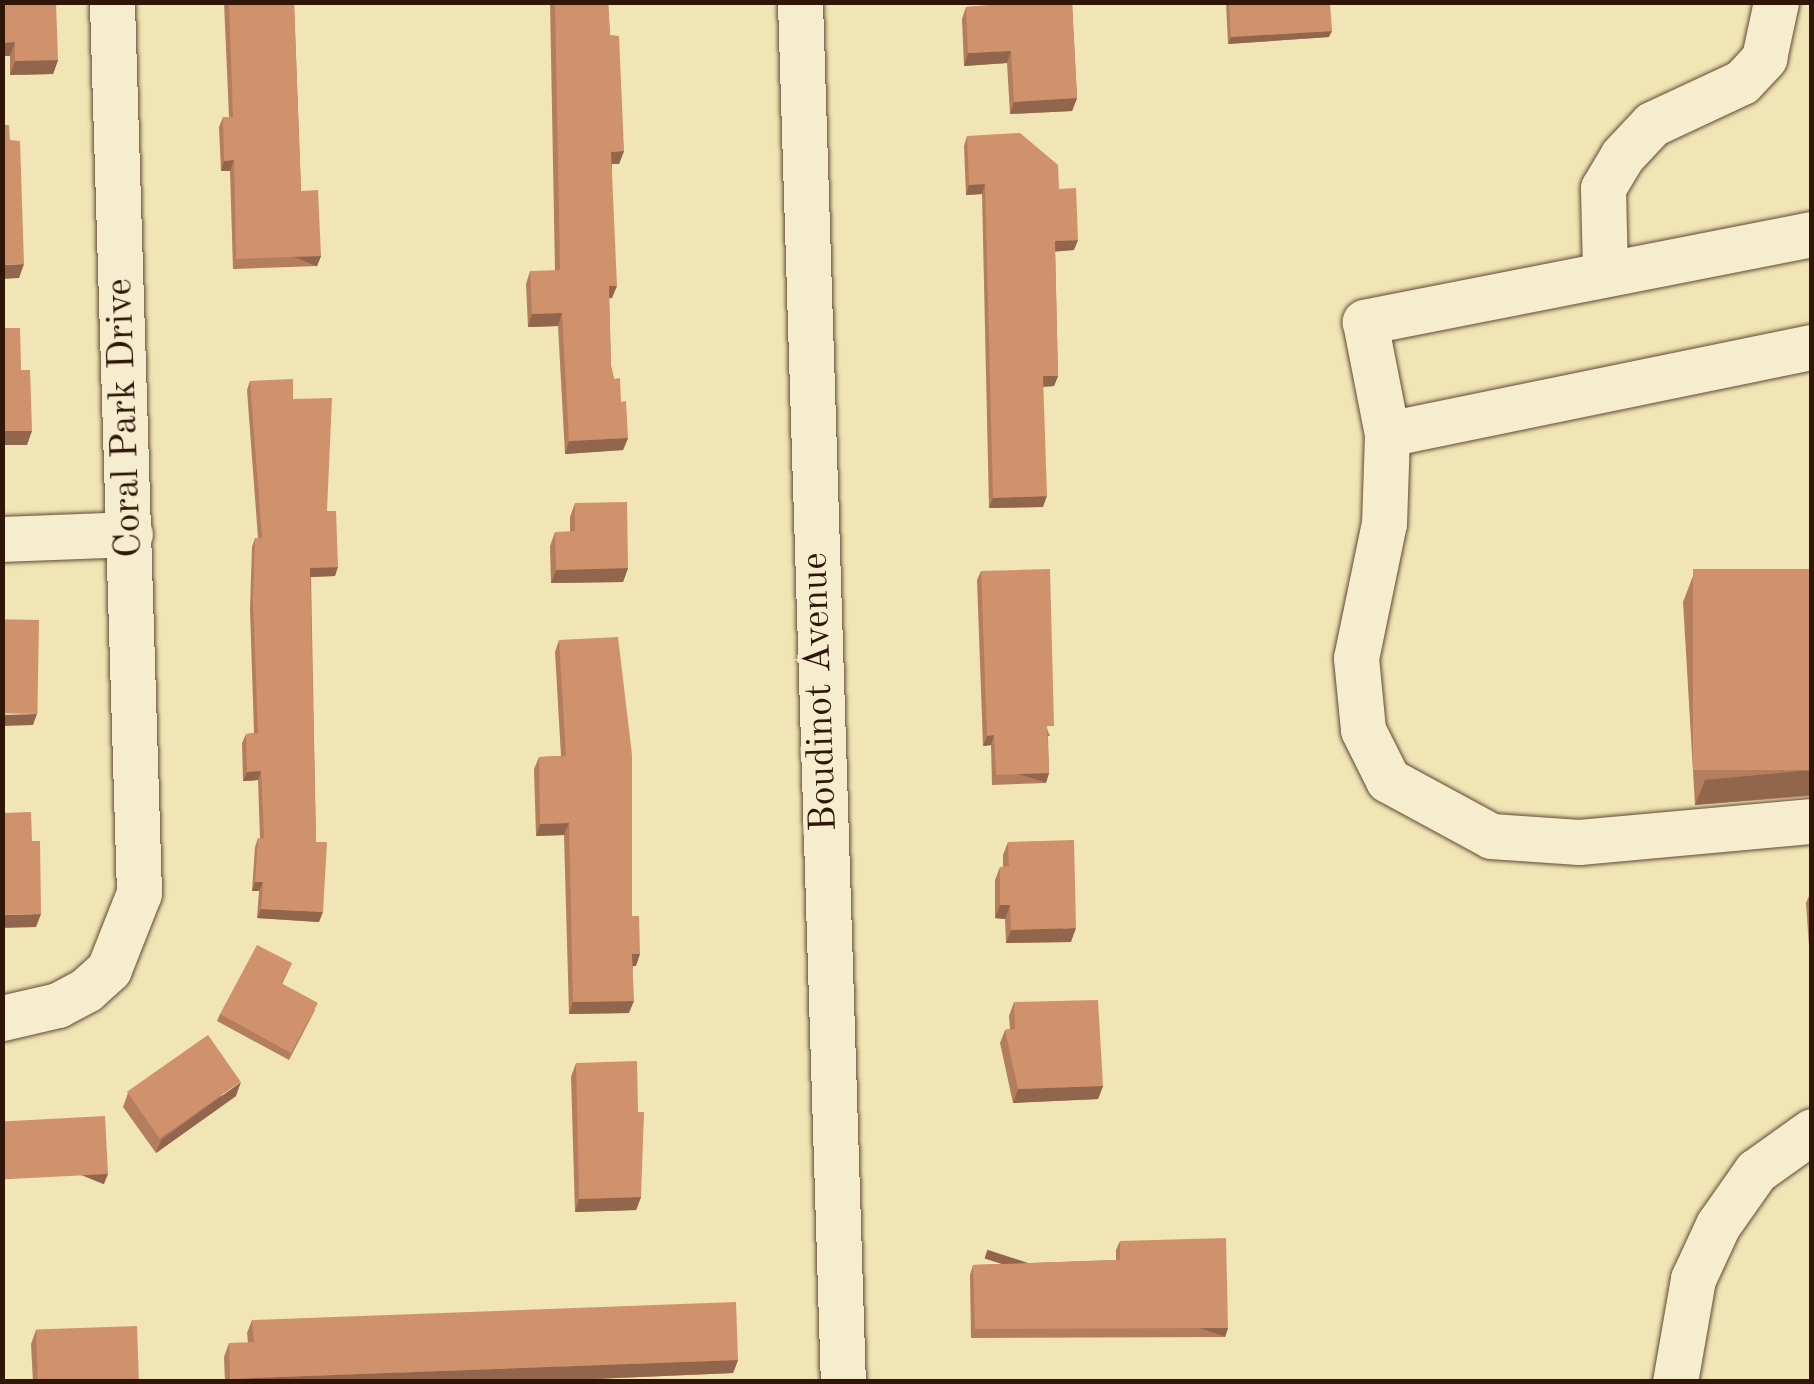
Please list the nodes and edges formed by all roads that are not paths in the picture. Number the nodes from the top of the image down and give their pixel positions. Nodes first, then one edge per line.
1 (112, 2) edge
2 (800, 2) edge
3 (1776, 2) edge
4 (1812, 234) edge
5 (1605, 271) junction
6 (1812, 347) edge
7 (1387, 434) junction
8 (130, 534) junction
9 (2, 539) edge
10 (1812, 821) edge
11 (2, 1018) edge
12 (1812, 1130) edge
13 (844, 1382) edge
14 (1675, 1382) edge

1 - 8 street, Coral Park Drive
2 - 13 street, Boudinot Avenue
3 - 5 street
4 - 5 street
5 - 7 street
6 - 7 street
7 - 10 street
8 - 9 street
8 - 11 street, Coral Park Drive
12 - 14 street

